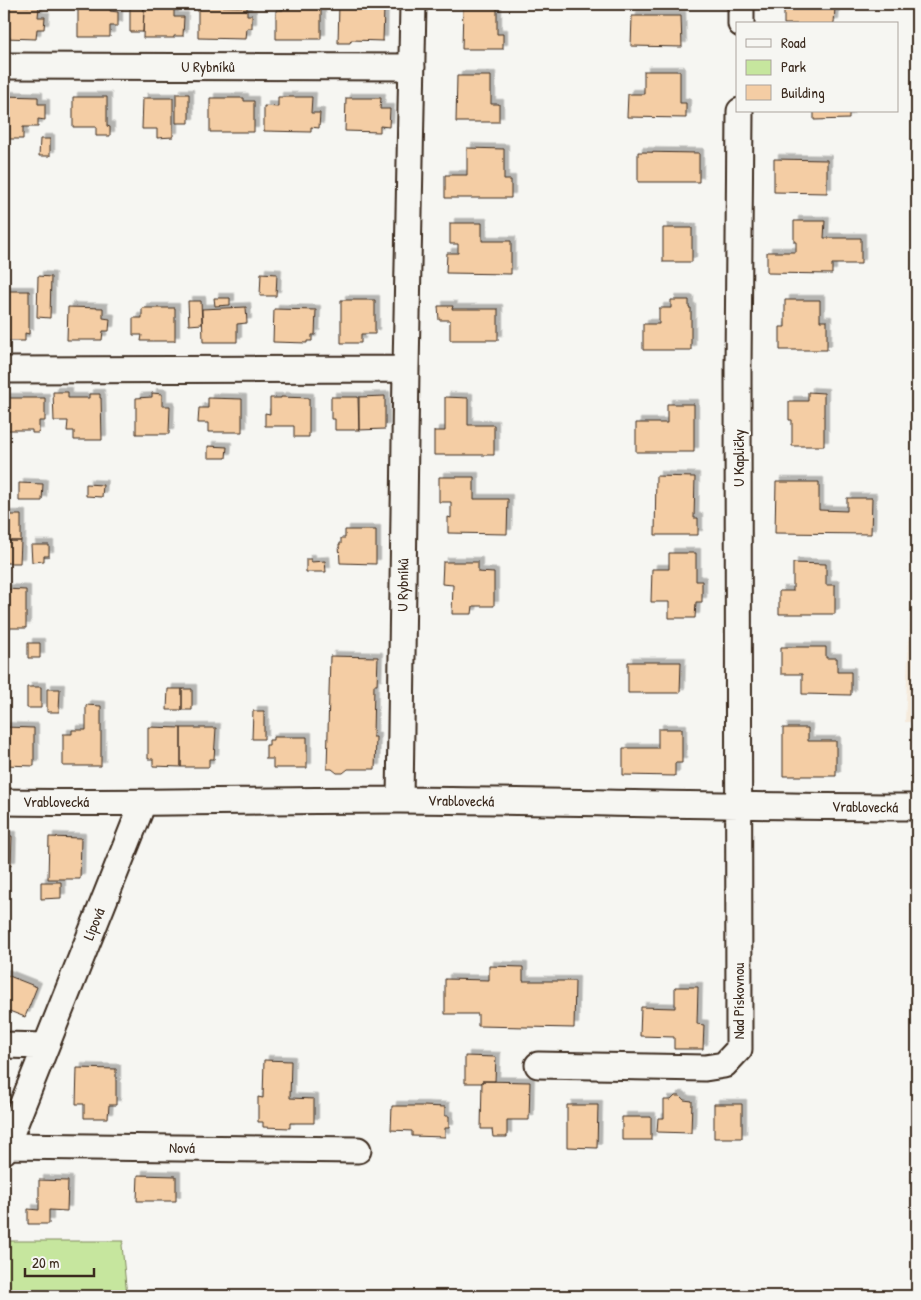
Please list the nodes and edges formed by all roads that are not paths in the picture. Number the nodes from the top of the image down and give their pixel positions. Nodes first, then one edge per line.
1 (413, 4) edge
2 (740, 4) edge
3 (741, 22) edge
4 (4, 66) edge
5 (412, 67) junction
6 (740, 112) edge
7 (4, 370) edge
8 (406, 370) junction
9 (400, 800) junction
10 (4, 802) edge
11 (143, 803) junction
12 (740, 806) junction
13 (917, 807) edge
14 (4, 1045) edge
15 (45, 1046) junction
16 (538, 1064) dead end
17 (5, 1149) edge
18 (358, 1150) dead end

1 - 5 street, U Rybníků
2 - 3 street
4 - 5 street, U Rybníků
5 - 8 street, U Rybníků
6 - 12 street, U Kapličky
7 - 8 street
8 - 9 street, U Rybníků
9 - 11 street, Vrablovecká
9 - 12 street, Vrablovecká
10 - 11 street, Vrablovecká
11 - 15 street, Lípová
12 - 13 street, Vrablovecká
12 - 16 street, Nad Pískovnou
14 - 15 street
15 - 17 street, Lípová
17 - 18 street, Nová

